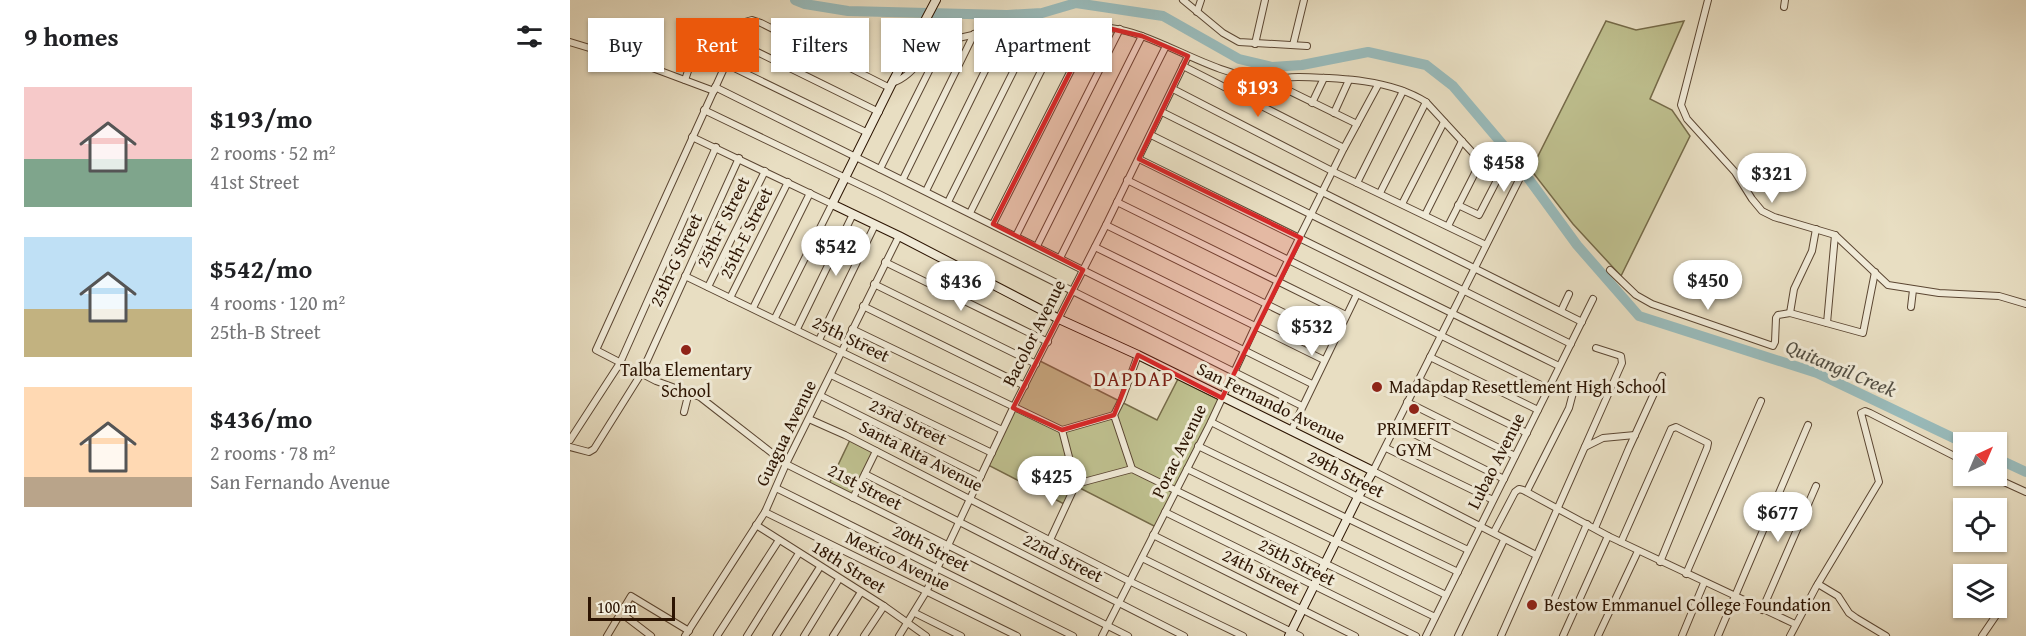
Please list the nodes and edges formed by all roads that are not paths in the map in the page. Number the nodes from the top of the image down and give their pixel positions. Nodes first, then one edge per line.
1 (936, 0) edge
2 (1183, 0) edge
3 (1201, 0) edge
4 (1265, 0) edge
5 (1304, 0) edge
6 (1708, 0) edge
7 (1197, 12) junction
8 (759, 23) edge
9 (1112, 28) edge
10 (1120, 29) junction
11 (974, 34) joint
12 (1142, 36) junction
13 (962, 37) edge
14 (570, 42) edge
15 (1254, 44) junction
16 (1293, 45) junction
17 (1307, 45) dead end
18 (1166, 46) junction
19 (759, 53) edge
20 (1188, 56) junction
21 (1183, 66) junction
22 (688, 72) edge
23 (721, 72) edge
24 (743, 72) edge
25 (911, 72) edge
26 (928, 72) edge
27 (984, 72) edge
28 (1013, 72) edge
29 (1041, 72) edge
30 (1070, 72) edge
31 (1324, 78) junction
32 (1264, 79) junction
33 (685, 80) junction
34 (1349, 80) junction
35 (1378, 85) junction
36 (891, 86) junction
37 (715, 89) junction
38 (1173, 89) junction
39 (1403, 91) junction
40 (1426, 102) junction
41 (1312, 103) junction
42 (704, 110) junction
43 (879, 112) junction
44 (1162, 112) junction
45 (1334, 113) junction
46 (1444, 122) junction
47 (1357, 124) junction
48 (868, 133) junction
49 (1151, 135) junction
50 (692, 137) junction
51 (1462, 141) junction
52 (716, 147) junction
53 (1344, 148) junction
54 (1532, 154) dead end
55 (856, 156) junction
56 (739, 158) junction
57 (1139, 159) junction
58 (1480, 161) junction
59 (880, 169) junction
60 (765, 171) junction
61 (1334, 172) junction
62 (845, 178) junction
63 (903, 179) junction
64 (1127, 180) junction
65 (788, 182) junction
66 (1358, 183) junction
67 (926, 191) junction
68 (810, 193) junction
69 (1380, 193) junction
70 (1323, 194) junction
71 (948, 202) junction
72 (1117, 202) junction
73 (832, 204) junction
74 (1402, 204) junction
75 (1458, 205) junction
76 (970, 213) junction
77 (853, 214) junction
78 (1312, 215) junction
79 (1425, 215) junction
80 (993, 224) junction
81 (875, 225) junction
82 (1106, 225) junction
83 (1448, 226) junction
84 (1816, 229) junction
85 (1835, 235) junction
86 (899, 236) junction
87 (1016, 236) junction
88 (1301, 238) junction
89 (1486, 245) junction
90 (1037, 246) junction
91 (1095, 247) junction
92 (1060, 258) junction
93 (1290, 260) junction
94 (885, 262) junction
95 (1474, 268) junction
96 (1083, 270) junction
97 (1610, 270) dead end
98 (1875, 272) junction
99 (685, 276) junction
100 (1278, 282) junction
101 (874, 284) junction
102 (708, 287) junction
103 (1913, 290) junction
104 (1462, 291) junction
105 (1072, 292) junction
106 (1358, 294) junction
107 (1569, 294) dead end
108 (730, 298) junction
109 (1593, 300) dead end
110 (2026, 304) edge
111 (1266, 305) junction
112 (863, 306) junction
113 (1911, 307) dead end
114 (753, 309) junction
115 (1561, 311) junction
116 (1790, 313) junction
117 (1451, 314) junction
118 (1347, 315) junction
119 (775, 318) junction
120 (1059, 319) junction
121 (1582, 321) junction
122 (1827, 323) junction
123 (1255, 327) junction
124 (797, 329) junction
125 (852, 329) junction
126 (1440, 336) junction
127 (1335, 338) junction
128 (819, 340) junction
129 (1048, 342) junction
130 (1571, 344) junction
131 (1596, 348) dead end
132 (1244, 350) junction
133 (842, 352) junction
134 (1138, 355) junction
135 (1430, 357) junction
136 (1324, 360) junction
137 (620, 363) junction
138 (1036, 364) junction
139 (1559, 366) junction
140 (1234, 372) junction
141 (641, 374) junction
142 (831, 375) junction
143 (1662, 376) dead end
144 (1419, 380) junction
145 (1312, 384) junction
146 (1025, 386) junction
147 (1549, 389) junction
148 (1574, 389) dead end
149 (689, 392) junction
150 (821, 396) junction
151 (1222, 398) junction
152 (1761, 401) dead end
153 (1407, 402) junction
154 (1302, 406) junction
155 (1013, 408) junction
156 (1538, 411) junction
157 (684, 412) dead end
158 (1114, 415) junction
159 (809, 419) junction
160 (1211, 422) junction
161 (1396, 425) junction
162 (1808, 425) dead end
163 (1002, 430) junction
164 (1062, 430) junction
165 (1291, 431) junction
166 (1527, 433) junction
167 (1635, 435) junction
168 (570, 440) edge
169 (1198, 446) junction
170 (570, 447) edge
171 (1584, 447) junction
172 (1386, 448) junction
173 (876, 451) junction
174 (992, 453) junction
175 (1953, 455) edge
176 (1515, 456) junction
177 (786, 464) junction
178 (1132, 469) junction
179 (1187, 469) junction
180 (1373, 471) junction
181 (865, 474) junction
182 (981, 476) junction
183 (1504, 479) junction
184 (2007, 483) edge
185 (1076, 484) junction
186 (1816, 486) dead end
187 (776, 488) junction
188 (1176, 491) junction
189 (1527, 491) junction
190 (2026, 492) edge
191 (1358, 497) junction
192 (853, 498) junction
193 (970, 498) junction
194 (1493, 501) junction
195 (1556, 508) junction
196 (765, 512) junction
197 (1165, 512) junction
198 (1348, 519) junction
199 (958, 522) junction
200 (756, 525) junction
201 (1480, 525) junction
202 (1587, 525) junction
203 (1595, 528) junction
204 (1494, 532) junction
205 (1153, 535) junction
206 (1608, 536) junction
207 (779, 540) junction
208 (1050, 540) junction
209 (1504, 540) junction
210 (1337, 541) junction
211 (1621, 542) junction
212 (948, 545) junction
213 (1468, 550) junction
214 (1638, 551) junction
215 (799, 554) junction
216 (1536, 555) junction
217 (1142, 558) junction
218 (1660, 562) junction
219 (1326, 564) junction
220 (820, 567) junction
221 (937, 567) junction
222 (1458, 572) junction
223 (1686, 574) junction
224 (839, 579) junction
225 (1129, 581) junction
226 (1704, 583) junction
227 (1818, 584) junction
228 (1315, 587) junction
229 (926, 591) junction
230 (861, 592) junction
231 (1446, 595) junction
232 (1735, 598) junction
233 (1553, 602) dead end
234 (1119, 603) junction
235 (884, 606) junction
236 (1303, 610) junction
237 (1762, 610) junction
238 (621, 613) junction
239 (915, 613) junction
240 (1435, 617) junction
241 (1994, 618) edge
242 (908, 624) junction
243 (1795, 624) junction
244 (1107, 625) junction
245 (687, 634) edge
246 (1294, 635) edge
247 (608, 636) edge
248 (651, 636) edge
249 (717, 636) edge
250 (747, 636) edge
251 (776, 636) edge
252 (804, 636) edge
253 (833, 636) edge
254 (864, 636) edge
255 (899, 636) edge
256 (926, 636) edge
257 (961, 636) edge
258 (1017, 636) edge
259 (1072, 636) edge
260 (1102, 636) edge
261 (1128, 636) edge
262 (1184, 636) edge
263 (1243, 636) edge
264 (1355, 636) edge
265 (1416, 636) edge
266 (1426, 636) edge
267 (1458, 636) edge
268 (1501, 636) edge
269 (1563, 636) edge
270 (1598, 636) edge
271 (1682, 636) edge
272 (1718, 636) edge
273 (1790, 636) edge
274 (1886, 636) edge
275 (1982, 636) edge

1 - 36 main road
2 - 7 street
3 - 7 street
4 - 15 street
5 - 16 street
6 - 84 street
7 - 15 street
8 - 36 street
9 - 10 street
10 - 12 street
10 - 87 street
11 - 13 street
11 - 63 street
12 - 18 street
12 - 90 street
14 - 33 street
15 - 16 street
16 - 17 street
18 - 20 street
18 - 92 street
19 - 43 street
20 - 21 street, Bacolor Avenue
20 - 32 street
21 - 38 street, Bacolor Avenue
21 - 53 street
22 - 33 street
23 - 37 street
24 - 48 street
25 - 36 street
26 - 59 street
27 - 67 street
28 - 71 street
29 - 76 street
30 - 80 street
31 - 32 street
31 - 34 street
31 - 41 street
32 - 41 street
33 - 37 street
34 - 35 street
34 - 45 street
35 - 39 street
35 - 47 street, Porac Avenue
36 - 43 main road
37 - 42 street
37 - 55 street
38 - 44 street, Bacolor Avenue
38 - 61 street
39 - 40 street
39 - 66 street
40 - 46 street
40 - 69 street
41 - 45 street
42 - 50 street
42 - 62 street
43 - 48 main road
44 - 49 street, Bacolor Avenue
44 - 70 street
45 - 47 street
46 - 51 street
46 - 74 street
47 - 53 street, Porac Avenue
48 - 55 main road
49 - 57 street, Bacolor Avenue
49 - 78 street
50 - 52 street, San Fernando Avenue
50 - 137 street, 21st Street
51 - 58 street
51 - 79 street
52 - 56 street, San Fernando Avenue
52 - 137 street
53 - 61 street, Porac Avenue
54 - 89 street
55 - 59 street
55 - 62 main road
56 - 60 street, San Fernando Avenue
56 - 99 street, 25th-G Street
57 - 64 street, Bacolor Avenue
57 - 88 street
58 - 75 street
58 - 75 street
59 - 63 street
60 - 65 street, San Fernando Avenue
60 - 102 street, 25th-F Street
61 - 66 street
61 - 70 street, Porac Avenue
62 - 73 main road
62 - 105 street
63 - 67 street
64 - 72 street, Bacolor Avenue
64 - 93 street
65 - 68 street, San Fernando Avenue
65 - 108 street, 25th-E Street
66 - 69 street
67 - 71 street
68 - 73 street, San Fernando Avenue
68 - 114 street
69 - 74 street
70 - 78 street, Porac Avenue
70 - 95 street
71 - 76 street
72 - 82 street, Bacolor Avenue
72 - 100 street
73 - 77 main road, San Fernando Avenue
73 - 119 street
74 - 79 street
75 - 83 street
76 - 80 street
77 - 81 main road, San Fernando Avenue
77 - 124 street
78 - 88 street, Porac Avenue
78 - 104 street
79 - 83 street
80 - 87 street
81 - 86 main road, San Fernando Avenue
81 - 128 street
82 - 91 street, Bacolor Avenue
82 - 111 street
83 - 89 street
84 - 85 street
84 - 116 street
85 - 98 street
85 - 122 street
86 - 94 street, Guagua Avenue
86 - 120 main road, San Fernando Avenue
87 - 90 street
88 - 93 street, Porac Avenue
88 - 117 street
89 - 95 street
90 - 92 street
91 - 96 street, Bacolor Avenue
91 - 123 street
92 - 96 street
93 - 100 street, Porac Avenue
93 - 106 street
94 - 101 street, Guagua Avenue
94 - 129 street
95 - 104 street
95 - 115 street
96 - 105 street, Bacolor Avenue
96 - 132 street
97 - 116 street
98 - 103 street
98 - 122 street
99 - 102 street, 25th Street
99 - 141 street, 25th-G Street
100 - 111 street, Porac Avenue
100 - 118 street
101 - 112 street, Guagua Avenue
101 - 138 street
102 - 108 street, 25th Street
103 - 110 street
103 - 113 street
104 - 117 street
104 - 130 street
105 - 120 street, Bacolor Avenue
105 - 140 street
106 - 118 street
106 - 126 street
107 - 115 street
108 - 114 street, 25th Street
109 - 121 street, Lubao Avenue
111 - 123 street, Porac Avenue
111 - 127 street
112 - 125 street, Guagua Avenue
112 - 146 street
114 - 119 street, 25th Street
115 - 121 street
116 - 122 street
117 - 126 street
117 - 139 street
118 - 127 street
119 - 124 street, 25th Street
120 - 129 street, Bacolor Avenue
120 - 134 main road, San Fernando Avenue
121 - 130 street, Lubao Avenue
123 - 132 street, Porac Avenue
123 - 136 street
124 - 128 street, 25th Street
125 - 133 street, Guagua Avenue
125 - 155 street
126 - 135 street
126 - 147 street
127 - 136 street
128 - 133 street, 25th Street
129 - 138 street, Bacolor Avenue
130 - 139 street, Lubao Avenue
131 - 171 street
132 - 140 street, Porac Avenue
132 - 145 street
133 - 142 street, Guagua Avenue
133 - 163 street, 25th Street
134 - 151 main road, San Fernando Avenue
134 - 158 street
135 - 144 street
135 - 156 street
136 - 145 street
137 - 141 street, 21st Street
137 - 168 street
138 - 146 street, Bacolor Avenue
139 - 147 street, Lubao Avenue
140 - 151 street, Porac Avenue
140 - 154 street
141 - 149 street, 21st Street
141 - 170 street, 25th-G Street
142 - 150 street, Guagua Avenue
142 - 174 street
143 - 167 street
144 - 153 street
144 - 166 street
145 - 154 street
146 - 155 street, Bacolor Avenue
147 - 156 street, Lubao Avenue
148 - 189 street
149 - 157 street
149 - 177 street, 21st Street
150 - 159 street, Guagua Avenue
150 - 182 street, 23rd Street
151 - 160 street, Porac Avenue
151 - 165 main road, San Fernando Avenue
152 - 223 street
153 - 161 street
153 - 176 street
154 - 165 street
155 - 163 street, Bacolor Avenue
155 - 164 street
156 - 166 street, Lubao Avenue
158 - 164 street
158 - 178 street
159 - 173 street, Santa Rita Avenue
159 - 177 street, Guagua Avenue
160 - 169 street, Porac Avenue
160 - 191 street, 29th Street
161 - 172 street
161 - 183 street
162 - 232 street
163 - 174 street, Bacolor Avenue
164 - 185 street
165 - 180 main road, San Fernando Avenue
166 - 176 street, Lubao Avenue
167 - 171 street
167 - 203 street
169 - 179 street, Porac Avenue
169 - 198 street
171 - 195 street
172 - 180 street
172 - 194 street
173 - 181 street
173 - 193 street, Santa Rita Avenue
174 - 182 street, Bacolor Avenue
175 - 227 street
176 - 183 street, Lubao Avenue
177 - 187 street, Guagua Avenue
177 - 192 street, 21st Street
178 - 185 street
178 - 188 street
179 - 188 street, Porac Avenue
179 - 210 street
180 - 191 main road
180 - 201 street, San Fernando Avenue
181 - 192 street
181 - 199 street, 22nd Street
182 - 193 street, Bacolor Avenue
183 - 194 street, Lubao Avenue
184 - 190 street
185 - 208 street
186 - 237 street
187 - 196 street, Guagua Avenue
187 - 221 street, 20th Street
188 - 197 street, Porac Avenue
188 - 219 street
189 - 195 street
189 - 204 street
191 - 198 main road
191 - 213 street, 29th Street
192 - 212 street, 21st Street
193 - 199 street, Bacolor Avenue
193 - 208 street, Santa Rita Avenue
194 - 201 street, Lubao Avenue
195 - 202 street
195 - 216 street
196 - 200 street, Guagua Avenue
196 - 229 street, Mexico Avenue
197 - 205 street, Porac Avenue
197 - 228 street, 25th Street
198 - 210 main road
198 - 222 street
199 - 212 street, Bacolor Avenue
199 - 234 street, 22nd Street
200 - 207 street, 18th Street
200 - 245 street, Guagua Avenue
201 - 204 street, San Fernando Avenue
201 - 213 street, Lubao Avenue
202 - 203 street
202 - 233 street
203 - 206 street
204 - 209 street, San Fernando Avenue
205 - 217 street, Porac Avenue
205 - 236 street, 24th Street
206 - 211 street
206 - 269 street
207 - 215 street, 18th Street
207 - 249 street
208 - 225 street, Santa Rita Avenue
209 - 216 street, San Fernando Avenue
209 - 267 street
210 - 219 main road
210 - 231 street
211 - 214 street
211 - 218 street
212 - 221 street, Bacolor Avenue
212 - 244 street, 21st Street
213 - 222 street, Lubao Avenue
214 - 218 street
214 - 270 street
215 - 220 street, 18th Street
215 - 250 street
216 - 268 street
217 - 225 street, Porac Avenue
217 - 246 street
218 - 223 street
219 - 228 main road
219 - 240 street
220 - 224 street, 18th Street
220 - 251 street
221 - 229 street, Bacolor Avenue
221 - 259 street, 20th Street
222 - 231 street, Lubao Avenue
223 - 226 street
224 - 230 street, 18th Street
224 - 252 street
225 - 234 street, Porac Avenue
225 - 263 street, Santa Rita Avenue
226 - 232 street
226 - 271 street
227 - 243 street
227 - 274 street
228 - 236 main road
228 - 265 street, 25th Street
229 - 239 street, Bacolor Avenue
229 - 258 street, Mexico Avenue
230 - 235 street, 18th Street
230 - 253 street
231 - 240 street, Lubao Avenue
232 - 237 street
232 - 272 street
234 - 244 street, Porac Avenue
234 - 262 street, 22nd Street
235 - 242 street, 18th Street
235 - 254 street
236 - 246 main road
236 - 264 street, 24th Street
237 - 243 street
238 - 245 street
238 - 247 street
238 - 248 street
239 - 242 street, Bacolor Avenue
239 - 257 street
240 - 266 street, Lubao Avenue
241 - 275 street
242 - 255 street, Bacolor Avenue
242 - 256 street, 18th Street
243 - 273 street
244 - 260 street, Porac Avenue
244 - 261 street, 21st Street

